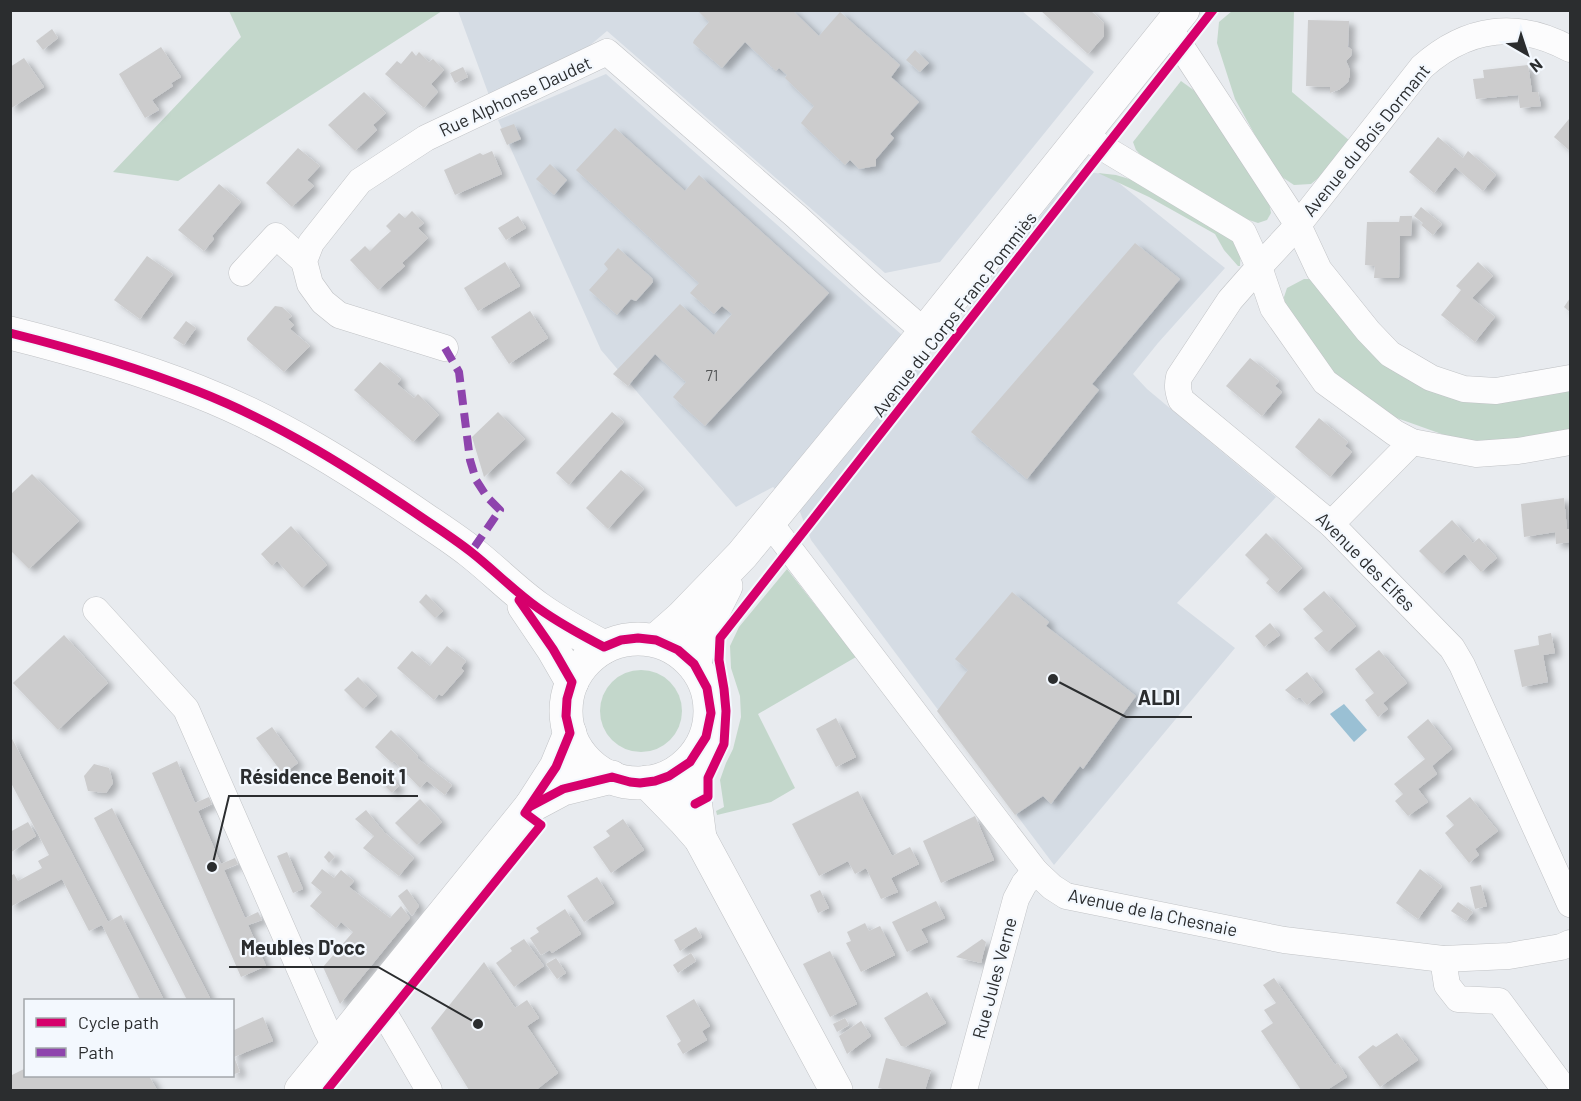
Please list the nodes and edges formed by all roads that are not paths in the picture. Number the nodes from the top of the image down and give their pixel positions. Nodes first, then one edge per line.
1 (1176, 19) edge
2 (1570, 49) edge
3 (1082, 135) junction
4 (1298, 225) junction
5 (304, 261) junction
6 (1259, 267) junction
7 (242, 273) dead end
8 (925, 332) junction
9 (10, 333) edge
10 (445, 348) dead end
11 (1570, 378) edge
12 (1412, 442) junction
13 (1570, 442) edge
14 (769, 522) junction
15 (1331, 524) junction
16 (742, 555) junction
17 (511, 587) junction
18 (96, 610) dead end
19 (656, 640) junction
20 (604, 647) junction
21 (694, 664) junction
22 (572, 682) junction
23 (570, 733) junction
24 (690, 762) junction
25 (612, 777) junction
26 (647, 782) junction
27 (531, 806) junction
28 (700, 838) junction
29 (1035, 871) junction
30 (1570, 904) edge
31 (1570, 943) edge
32 (1443, 959) junction
33 (375, 999) junction
34 (336, 1048) junction
35 (301, 1090) edge
36 (429, 1090) edge
37 (836, 1090) edge
38 (964, 1090) edge
39 (1565, 1090) edge

1 - 3 main road, Avenue du Corps Franc Pommiès
1 - 4 street, Avenue du Bois Dormant
2 - 4 street, Avenue du Bois Dormant
3 - 6 street
3 - 8 main road, Avenue du Corps Franc Pommiès
4 - 6 street, Avenue du Bois Dormant
4 - 11 street, Avenue du Bois Dormant
5 - 7 street
5 - 8 street, Rue Alphonse Daudet
5 - 10 street
6 - 12 street
6 - 15 street, Avenue des Elfes
8 - 14 main road, Avenue du Corps Franc Pommiès
9 - 17 main road
12 - 13 street
12 - 15 street
14 - 16 main road, Avenue du Corps Franc Pommiès
14 - 29 street, Avenue de la Chesnaie
15 - 30 street, Avenue des Elfes
16 - 19 main road, Avenue du Corps Franc Pommiès
16 - 21 main road, Avenue du Corps Franc Pommiès
17 - 20 main road
17 - 22 main road
18 - 34 street
19 - 20 main road
19 - 21 main road
20 - 22 main road
21 - 24 main road
22 - 23 main road
23 - 25 main road
23 - 27 main road
24 - 26 main road
24 - 28 main road
25 - 26 main road
25 - 27 main road
26 - 28 main road
27 - 33 main road
28 - 37 main road
29 - 32 street, Avenue de la Chesnaie
29 - 38 street, Rue Jules Verne
31 - 32 street, Avenue de la Chesnaie
32 - 39 street
33 - 34 main road
33 - 36 street
34 - 35 main road

